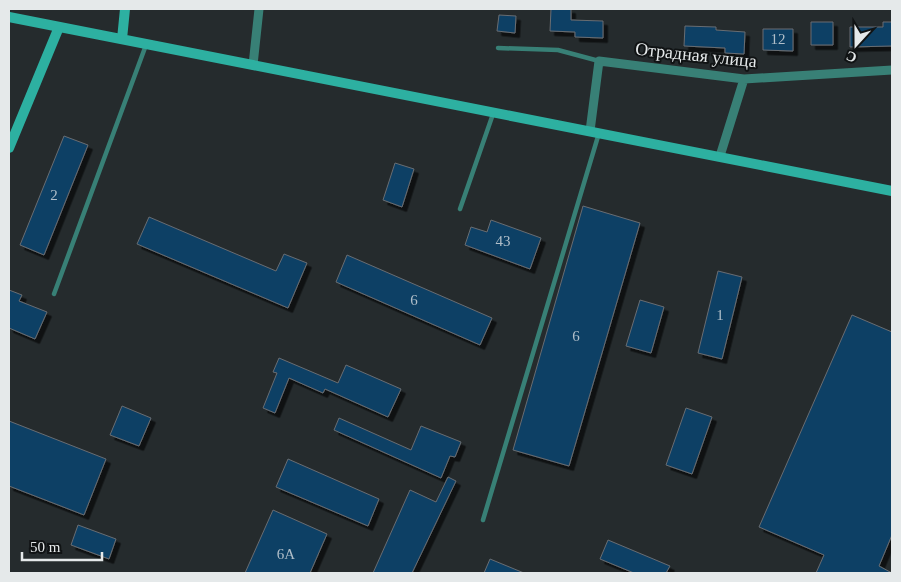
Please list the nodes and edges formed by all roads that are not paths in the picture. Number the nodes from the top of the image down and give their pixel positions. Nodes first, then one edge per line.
1 (126, 9) edge
2 (259, 9) edge
3 (9, 17) edge
4 (60, 27) junction
5 (122, 39) junction
6 (146, 44) junction
7 (498, 48) dead end
8 (599, 61) junction
9 (253, 65) junction
10 (892, 70) edge
11 (744, 79) junction
12 (494, 112) junction
13 (594, 132) junction
14 (9, 148) edge
15 (720, 156) junction
16 (892, 191) edge
17 (460, 209) dead end
18 (54, 294) dead end
19 (483, 520) dead end

1 - 5 main road
2 - 9 street
3 - 4 main road
4 - 5 main road
4 - 14 main road
5 - 6 main road
6 - 9 main road
6 - 18 lane
7 - 8 lane, Отрадная улица
8 - 11 street, Отрадная улица
8 - 13 street
9 - 12 main road
10 - 11 street, Отрадная улица
11 - 15 street
12 - 13 main road
12 - 17 lane
13 - 15 main road
13 - 19 lane
15 - 16 main road

